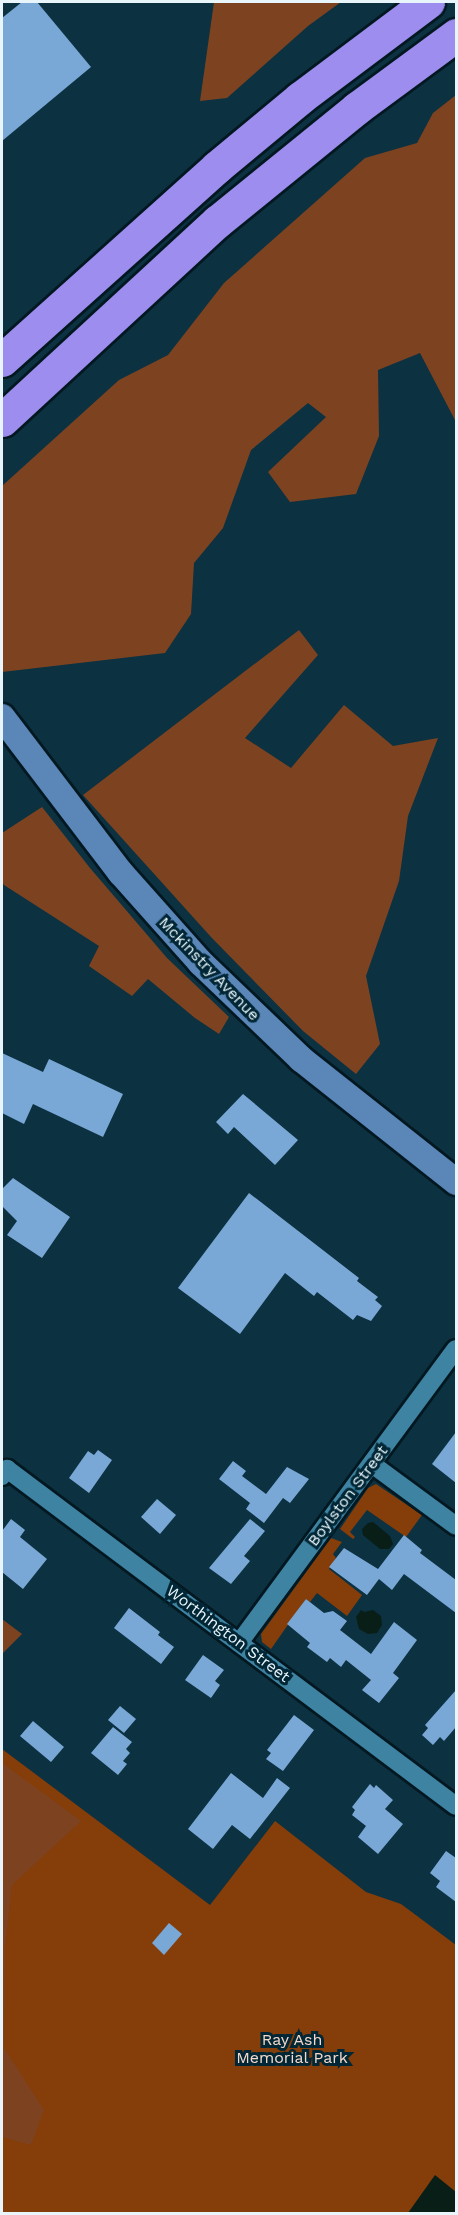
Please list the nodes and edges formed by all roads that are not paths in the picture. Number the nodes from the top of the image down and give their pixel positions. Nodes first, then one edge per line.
1 (428, 2) edge
2 (456, 35) edge
3 (2, 360) edge
4 (2, 420) edge
5 (2, 717) edge
6 (456, 1182) edge
7 (456, 1349) edge
8 (372, 1464) junction
9 (2, 1476) edge
10 (456, 1526) edge
11 (239, 1643) junction
12 (456, 1806) edge

1 - 3 highway
2 - 4 highway
5 - 6 street, Mckinstry Avenue
7 - 8 street, Boylston Street
8 - 10 street
8 - 11 street, Boylston Street
9 - 11 street, Worthington Street
11 - 12 street, Worthington Street

